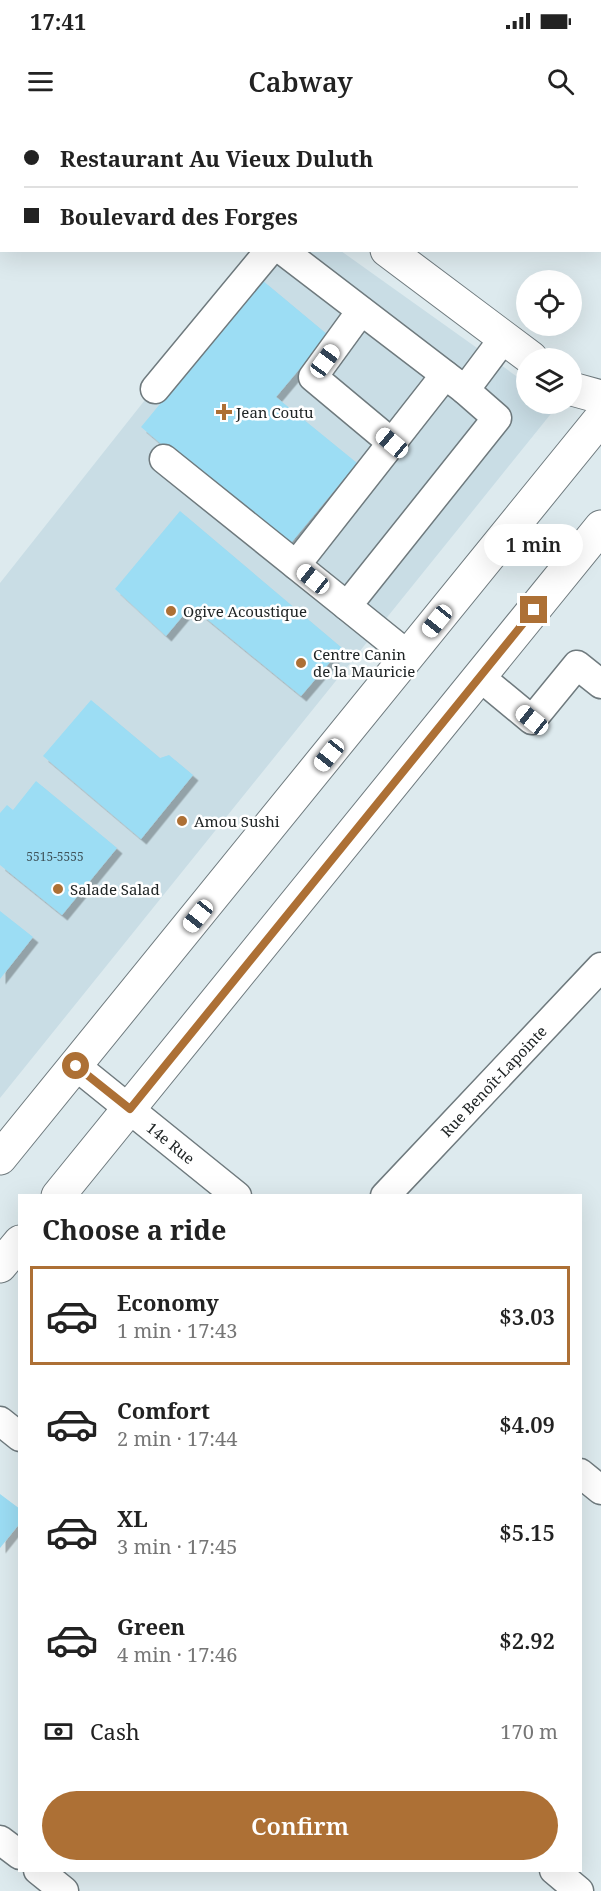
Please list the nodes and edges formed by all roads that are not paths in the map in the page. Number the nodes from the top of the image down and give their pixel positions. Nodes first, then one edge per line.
1 (268, 252) edge
2 (285, 252) edge
3 (390, 252) edge
4 (361, 311) junction
5 (504, 338) junction
6 (518, 348) edge
7 (455, 382) junction
8 (155, 388) dead end
9 (582, 392) edge
10 (601, 397) edge
11 (601, 417) edge
12 (392, 443) junction
13 (164, 459) dead end
14 (601, 527) edge
15 (297, 565) junction
16 (346, 606) junction
17 (409, 656) junction
18 (480, 677) junction
19 (601, 684) edge
20 (601, 967) edge
21 (76, 1066) junction
22 (130, 1109) junction
23 (0, 1158) edge
24 (60, 1194) edge
25 (235, 1194) edge
26 (386, 1194) edge
27 (18, 1244) edge
28 (0, 1266) edge
29 (0, 1421) edge
30 (18, 1435) edge
31 (582, 1475) edge
32 (601, 1490) edge
33 (0, 1840) edge
34 (18, 1854) edge
35 (40, 1872) edge
36 (556, 1872) edge
37 (64, 1891) edge
38 (579, 1891) edge

1 - 8 street
2 - 4 street
3 - 5 main road
4 - 7 street
4 - 12 street
5 - 6 main road
5 - 7 street
7 - 12 street
7 - 16 street
9 - 10 main road
11 - 17 main road
12 - 15 street
13 - 15 street
14 - 18 main road
15 - 16 street
16 - 17 street
17 - 21 main road
18 - 19 street
18 - 22 main road
20 - 26 street, Rue Benoît-Lapointe
21 - 22 street, 14e Rue
21 - 23 main road
22 - 24 main road
22 - 25 street, 14e Rue
27 - 28 main road
29 - 30 street
31 - 32 street
33 - 34 street
35 - 37 street
36 - 38 street

